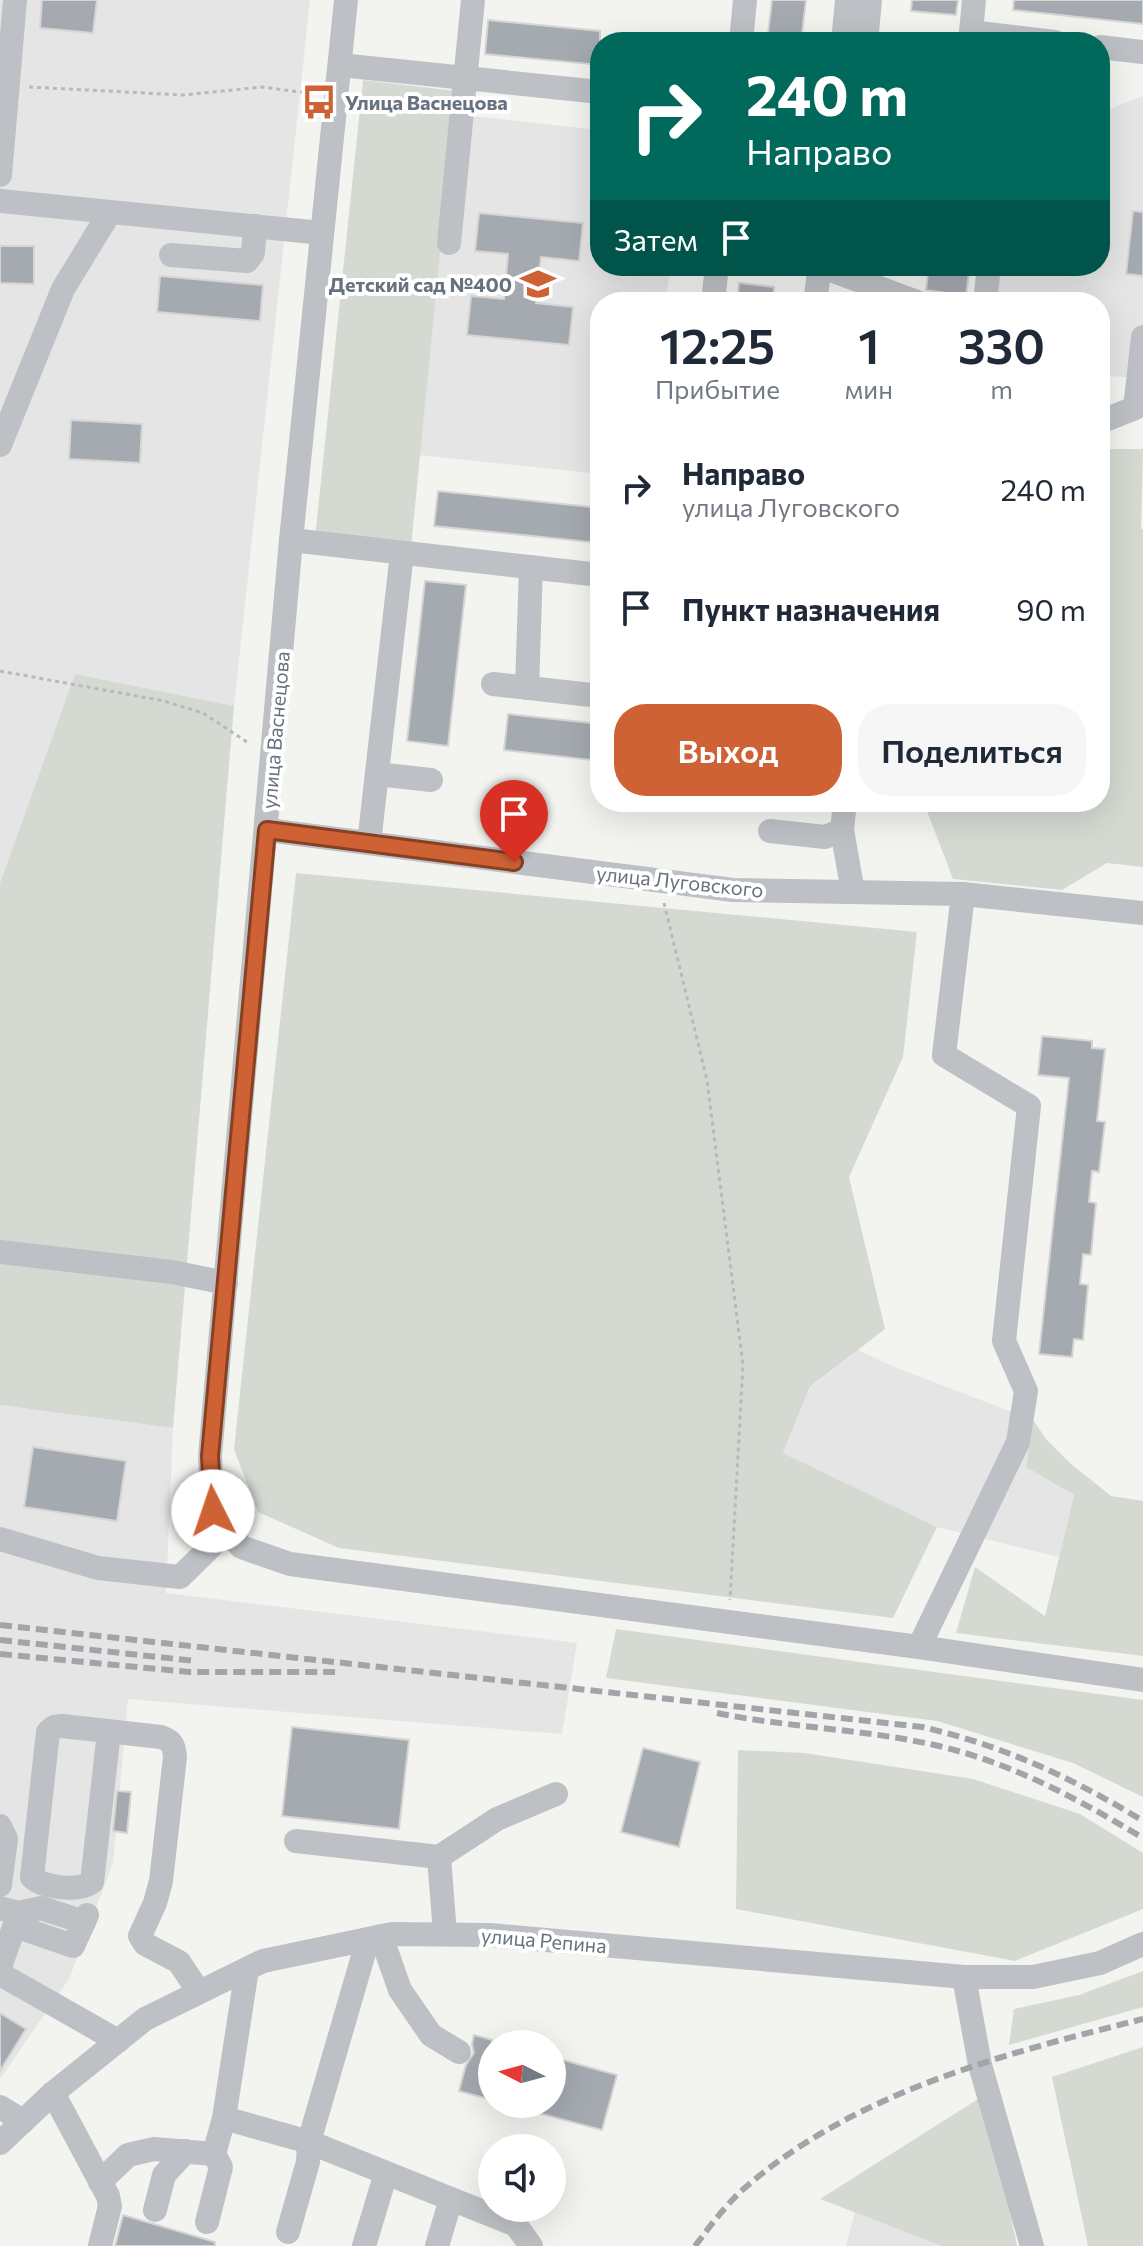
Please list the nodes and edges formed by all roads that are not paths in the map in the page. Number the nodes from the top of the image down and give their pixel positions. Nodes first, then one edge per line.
1 (15, 0) edge
2 (346, 0) edge
3 (473, 0) edge
4 (745, 0) edge
5 (847, 0) edge
6 (870, 0) edge
7 (974, 0) edge
8 (742, 32) edge
9 (844, 32) edge
10 (867, 32) edge
11 (971, 32) edge
12 (1110, 48) edge
13 (1143, 52) edge
14 (340, 65) junction
15 (465, 78) junction
16 (590, 91) edge
17 (0, 175) edge
18 (0, 201) edge
19 (110, 212) junction
20 (255, 226) junction
21 (322, 233) junction
22 (449, 243) dead end
23 (171, 255) dead end
24 (856, 276) edge
25 (894, 292) edge
26 (1143, 337) edge
27 (1110, 402) edge
28 (1139, 409) edge
29 (1110, 419) edge
30 (0, 445) edge
31 (291, 540) junction
32 (402, 553) junction
33 (531, 567) junction
34 (590, 574) edge
35 (493, 684) dead end
36 (527, 688) junction
37 (590, 695) edge
38 (377, 774) junction
39 (431, 780) dead end
40 (844, 812) edge
41 (267, 830) junction
42 (842, 830) junction
43 (770, 831) dead end
44 (369, 843) junction
45 (853, 892) junction
46 (963, 894) junction
47 (1143, 913) edge
48 (0, 1252) edge
49 (226, 1283) junction
50 (235, 1538) junction
51 (0, 1539) edge
52 (919, 1647) junction
53 (1143, 1680) edge
54 (109, 1732) junction
55 (556, 1794) dead end
56 (0, 1826) edge
57 (296, 1841) dead end
58 (439, 1857) junction
59 (0, 1885) edge
60 (11, 1916) edge
61 (445, 1934) junction
62 (374, 1938) junction
63 (1143, 1944) edge
64 (0, 1967) edge
65 (247, 1969) junction
66 (0, 1974) edge
67 (964, 1977) junction
68 (199, 1992) junction
69 (118, 2041) junction
70 (459, 2052) dead end
71 (53, 2093) junction
72 (0, 2107) edge
73 (224, 2118) junction
74 (23, 2121) junction
75 (309, 2142) junction
76 (0, 2143) edge
77 (186, 2151) junction
78 (214, 2154) junction
79 (386, 2173) junction
80 (100, 2182) junction
81 (451, 2199) junction
82 (155, 2210) dead end
83 (207, 2222) dead end
84 (288, 2232) dead end
85 (513, 2236) edge
86 (100, 2246) edge
87 (364, 2246) edge
88 (437, 2246) edge
89 (531, 2246) edge
90 (1032, 2246) edge

1 - 17 street
2 - 14 street, улица Васнецова
3 - 15 street
4 - 8 street
5 - 9 street
6 - 10 street
7 - 11 street
12 - 13 street
14 - 15 street
14 - 21 street, улица Васнецова
15 - 16 street
15 - 22 street
18 - 19 street
19 - 20 street
19 - 30 street
20 - 21 street
20 - 23 street
21 - 31 street, улица Васнецова
24 - 25 street
26 - 28 street
27 - 28 street
28 - 29 street
31 - 32 street
31 - 41 street, улица Васнецова
32 - 33 street
32 - 38 street
33 - 34 street
33 - 36 street
35 - 36 street
36 - 37 street
38 - 39 street
38 - 44 street
40 - 42 street
41 - 44 street, улица Луговского
41 - 49 street, улица Васнецова
42 - 43 street
42 - 45 street
44 - 45 street, улица Луговского
45 - 46 street, улица Луговского
46 - 47 street, улица Луговского
46 - 52 street
48 - 49 street
49 - 50 street, улица Васнецова
50 - 51 street
50 - 52 street
52 - 53 street
54 - 54 street
54 - 68 street
55 - 58 street
56 - 59 street
57 - 58 street
58 - 61 street
60 - 60 street
60 - 64 street
61 - 62 street, улица Репина
61 - 67 street, улица Репина
62 - 65 street, улица Репина
62 - 70 street
62 - 75 street
63 - 67 street, улица Репина
65 - 68 street, улица Репина
65 - 73 street
66 - 69 street
67 - 90 street
68 - 69 street, улица Репина
69 - 71 street, улица Репина
71 - 74 street, улица Репина
71 - 80 street
72 - 74 street
73 - 75 street
73 - 78 street
74 - 76 street, улица Репина
75 - 79 street
75 - 84 street
77 - 78 street
77 - 80 street
77 - 82 street
78 - 83 street
79 - 81 street
79 - 87 street
80 - 86 street
81 - 85 street
81 - 88 street
85 - 89 street

